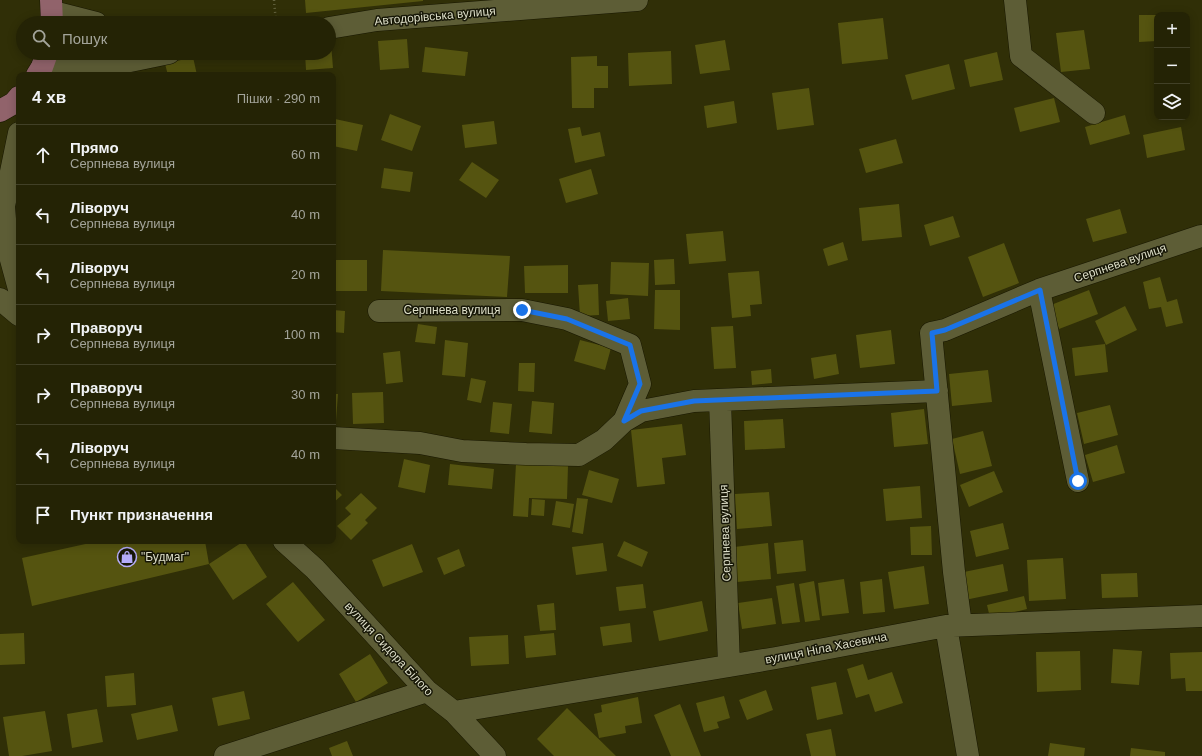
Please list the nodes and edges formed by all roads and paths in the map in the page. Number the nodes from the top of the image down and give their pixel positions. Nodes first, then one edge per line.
1 (274, 0) edge
2 (638, 0) edge
3 (1015, 0) edge
4 (51, 8) edge
5 (75, 16) edge
6 (275, 16) edge
7 (336, 27) edge
8 (135, 60) edge
9 (42, 65) edge
10 (16, 100) edge
11 (0, 112) edge
12 (1094, 113) dead end
13 (16, 148) edge
14 (1201, 236) dead end
15 (1040, 290) junction
16 (10, 307) edge
17 (379, 311) dead end
18 (937, 391) junction
19 (720, 400) junction
20 (624, 421) junction
21 (336, 438) edge
22 (1078, 481) dead end
23 (287, 544) edge
24 (1202, 616) edge
25 (953, 625) junction
26 (729, 666) junction
27 (427, 691) junction
28 (454, 712) junction
29 (225, 756) edge
30 (495, 756) edge
31 (968, 756) edge

1 - 6 path
2 - 7 street, Автодорівська вулиця
3 - 12 street
4 - 5 street
8 - 9 street
10 - 11 main road
13 - 16 street
14 - 15 street, Серпнева вулиця
15 - 18 street, Серпнева вулиця
15 - 22 street
17 - 20 street, Серпнева вулиця
18 - 19 street, Серпнева вулиця
18 - 25 street, Серпнева вулиця
19 - 20 street, Серпнева вулиця
19 - 26 street, Серпнева вулиця
20 - 21 street, Серпнева вулиця
23 - 27 street, вулиця Сидора Білого
24 - 25 street, вулиця Ніла Хасевича
25 - 26 street, вулиця Ніла Хасевича
25 - 31 street, Серпнева вулиця
26 - 28 street, вулиця Ніла Хасевича
27 - 28 street, вулиця Сидора Білого
27 - 29 street
28 - 30 street, вулиця Сидора Білого

